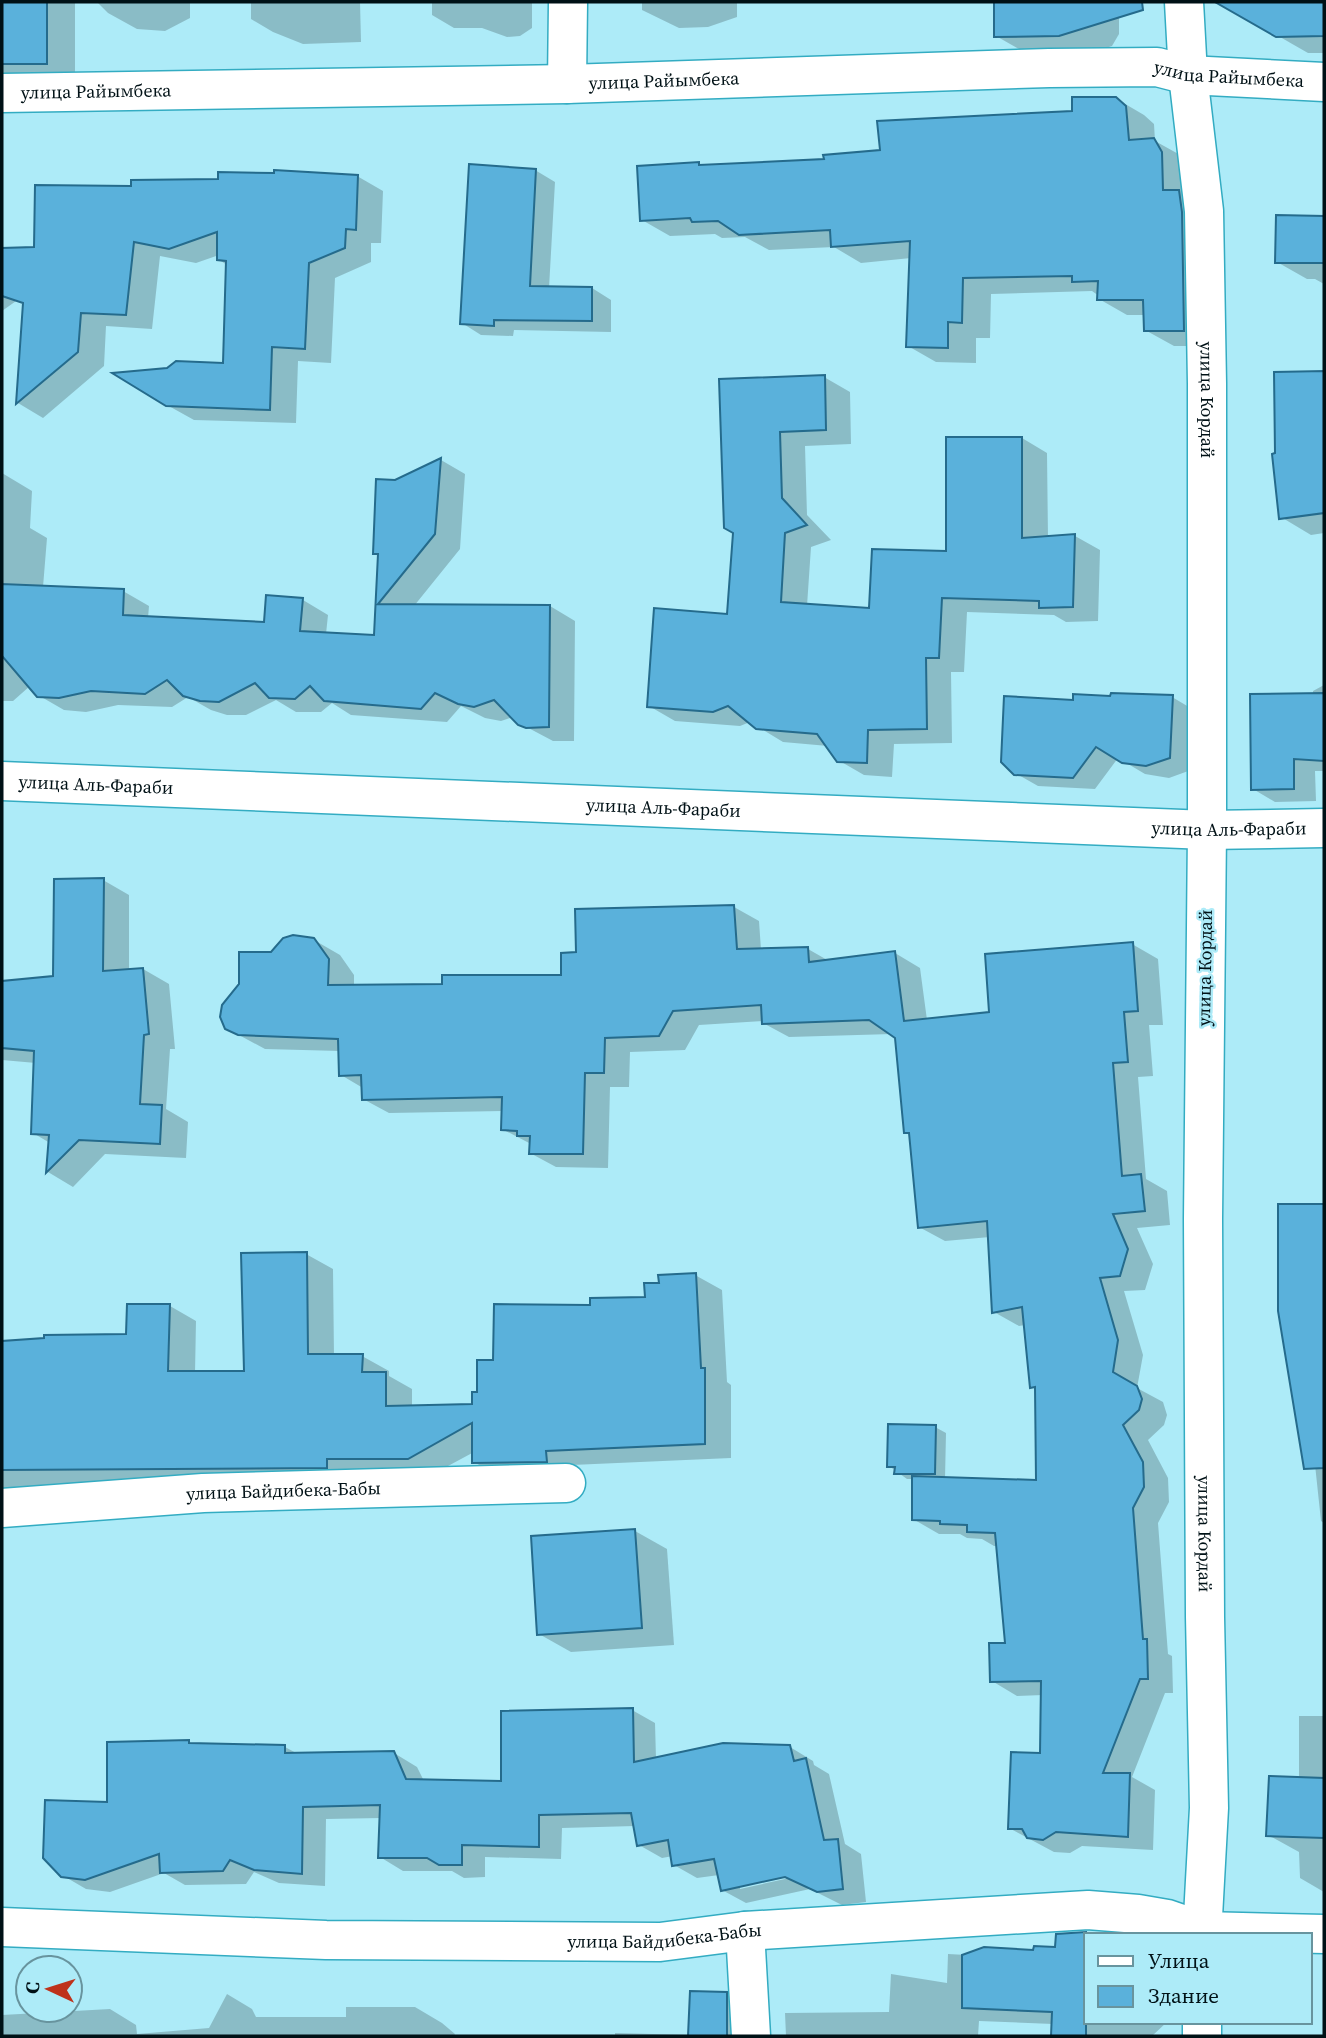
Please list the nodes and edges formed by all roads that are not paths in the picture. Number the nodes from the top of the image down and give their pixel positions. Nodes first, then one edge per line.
1 (568, 2) edge
2 (1184, 2) edge
3 (1188, 75) junction
4 (1324, 82) edge
5 (567, 85) junction
6 (2, 93) edge
7 (2, 781) edge
8 (1324, 828) edge
9 (1207, 830) junction
10 (566, 1483) dead end
11 (2, 1508) edge
12 (2, 1927) edge
13 (745, 1931) junction
14 (1202, 1933) edge
15 (751, 2036) edge

1 - 5 street
2 - 3 street, улица Кордай
3 - 4 street, улица Райымбека
3 - 5 street, улица Райымбека
3 - 9 street, улица Кордай
5 - 6 street, улица Райымбека
7 - 9 street, улица Аль-Фараби
8 - 9 street, улица Аль-Фараби
9 - 14 street, улица Кордай
10 - 11 street, улица Байдибека-Бабы
12 - 13 street, улица Байдибека-Бабы
13 - 14 street, улица Байдибека-Бабы
13 - 15 street

